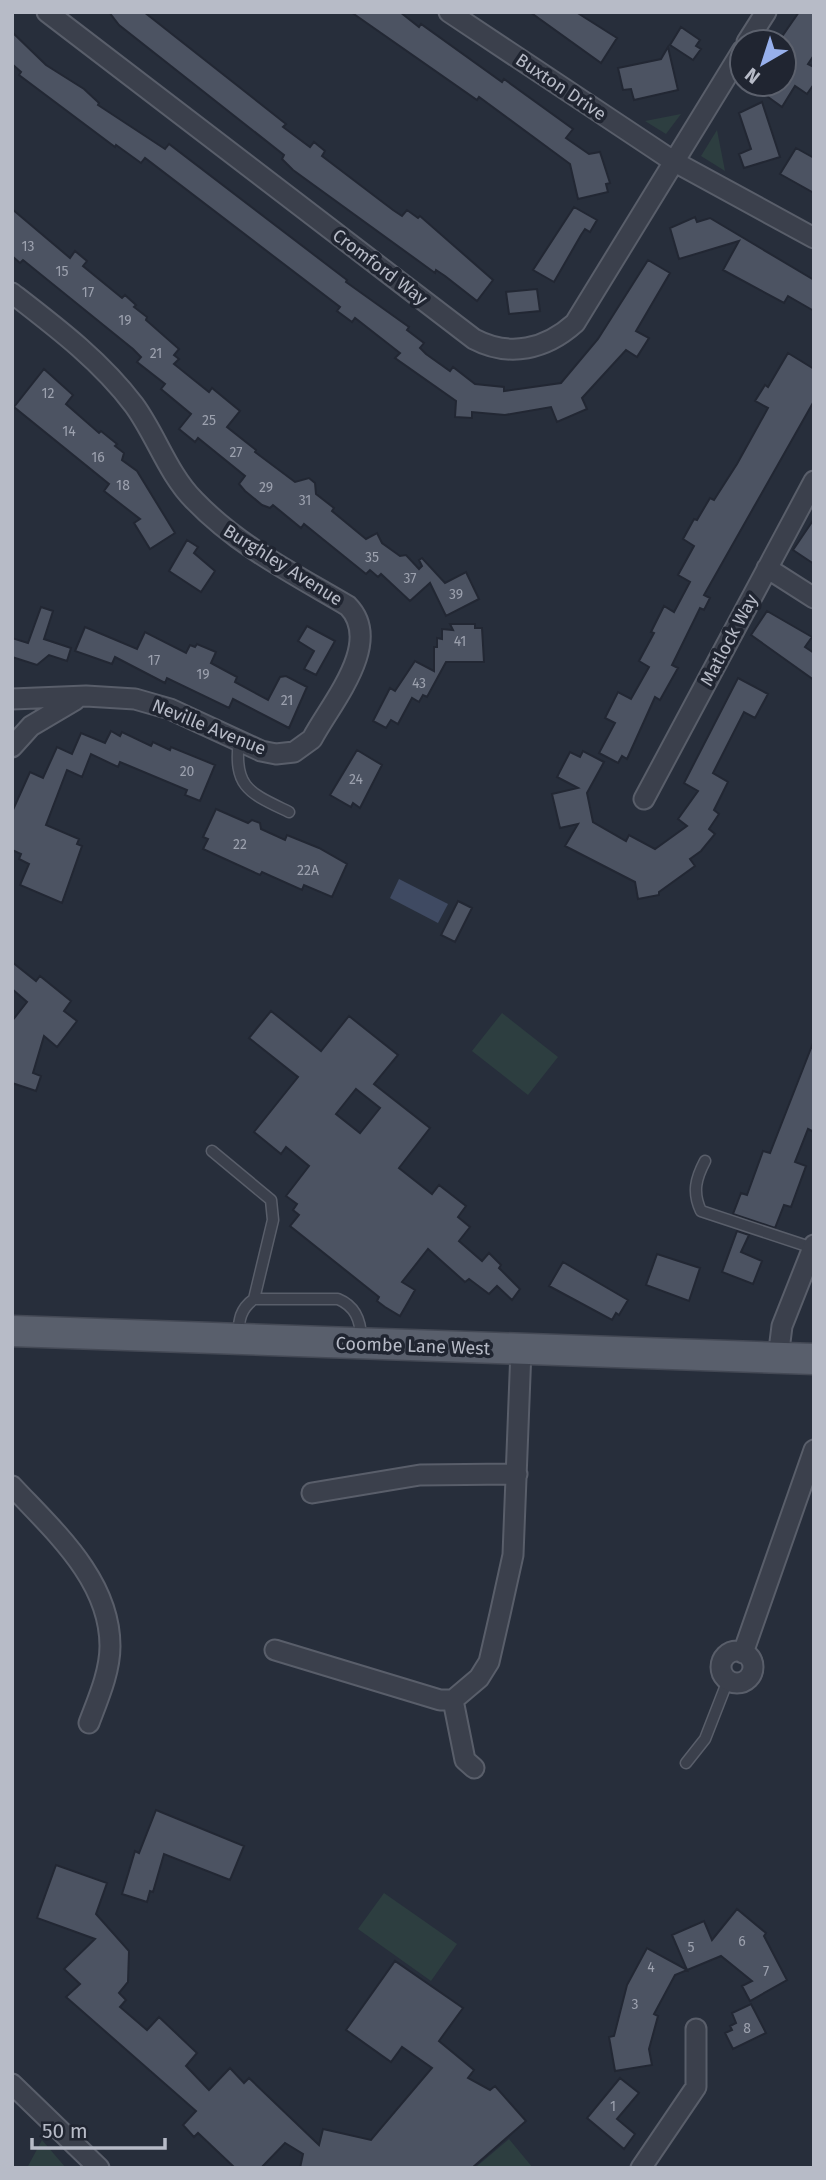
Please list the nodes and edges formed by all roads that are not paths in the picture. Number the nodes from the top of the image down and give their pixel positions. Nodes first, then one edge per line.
1 (47, 12) edge
2 (449, 12) edge
3 (728, 73) edge
4 (673, 161) junction
5 (814, 238) edge
6 (12, 293) edge
7 (814, 481) edge
8 (767, 568) junction
9 (814, 598) edge
10 (86, 696) junction
11 (335, 698) joint
12 (12, 699) edge
13 (239, 740) junction
14 (12, 747) edge
15 (644, 799) dead end
16 (289, 812) dead end
17 (212, 1151) dead end
18 (705, 1161) dead end
19 (813, 1246) edge
20 (254, 1298) junction
21 (12, 1331) edge
22 (237, 1340) junction
23 (361, 1344) junction
24 (521, 1350) junction
25 (778, 1358) junction
26 (814, 1359) edge
27 (814, 1450) edge
28 (517, 1474) junction
29 (12, 1486) edge
30 (312, 1493) dead end
31 (275, 1650) dead end
32 (728, 1680) joint
33 (453, 1700) junction
34 (89, 1723) dead end
35 (686, 1763) dead end
36 (474, 1768) dead end
37 (696, 2029) dead end
38 (12, 2084) edge
39 (99, 2168) edge
40 (641, 2168) edge

1 - 4 street, Cromford Way
2 - 4 street, Buxton Drive
3 - 4 street, Cromford Way
4 - 5 street
6 - 11 street, Burghley Avenue
7 - 8 street, Matlock Way
8 - 9 street
8 - 15 street, Matlock Way
10 - 12 street, Neville Avenue
10 - 13 street, Neville Avenue
10 - 14 street
11 - 13 street, Neville Avenue
13 - 16 lane
17 - 20 lane
18 - 19 lane
19 - 25 street
20 - 22 lane
20 - 23 lane
21 - 22 main road, Coombe Lane West
22 - 23 main road, Coombe Lane West
23 - 24 main road, Coombe Lane West
24 - 25 main road, Coombe Lane West
24 - 28 street
25 - 26 main road, Coombe Lane West
27 - 32 street
28 - 30 street
28 - 33 street
29 - 34 street
31 - 33 street
32 - 35 lane
33 - 36 street
37 - 40 street
38 - 39 street

